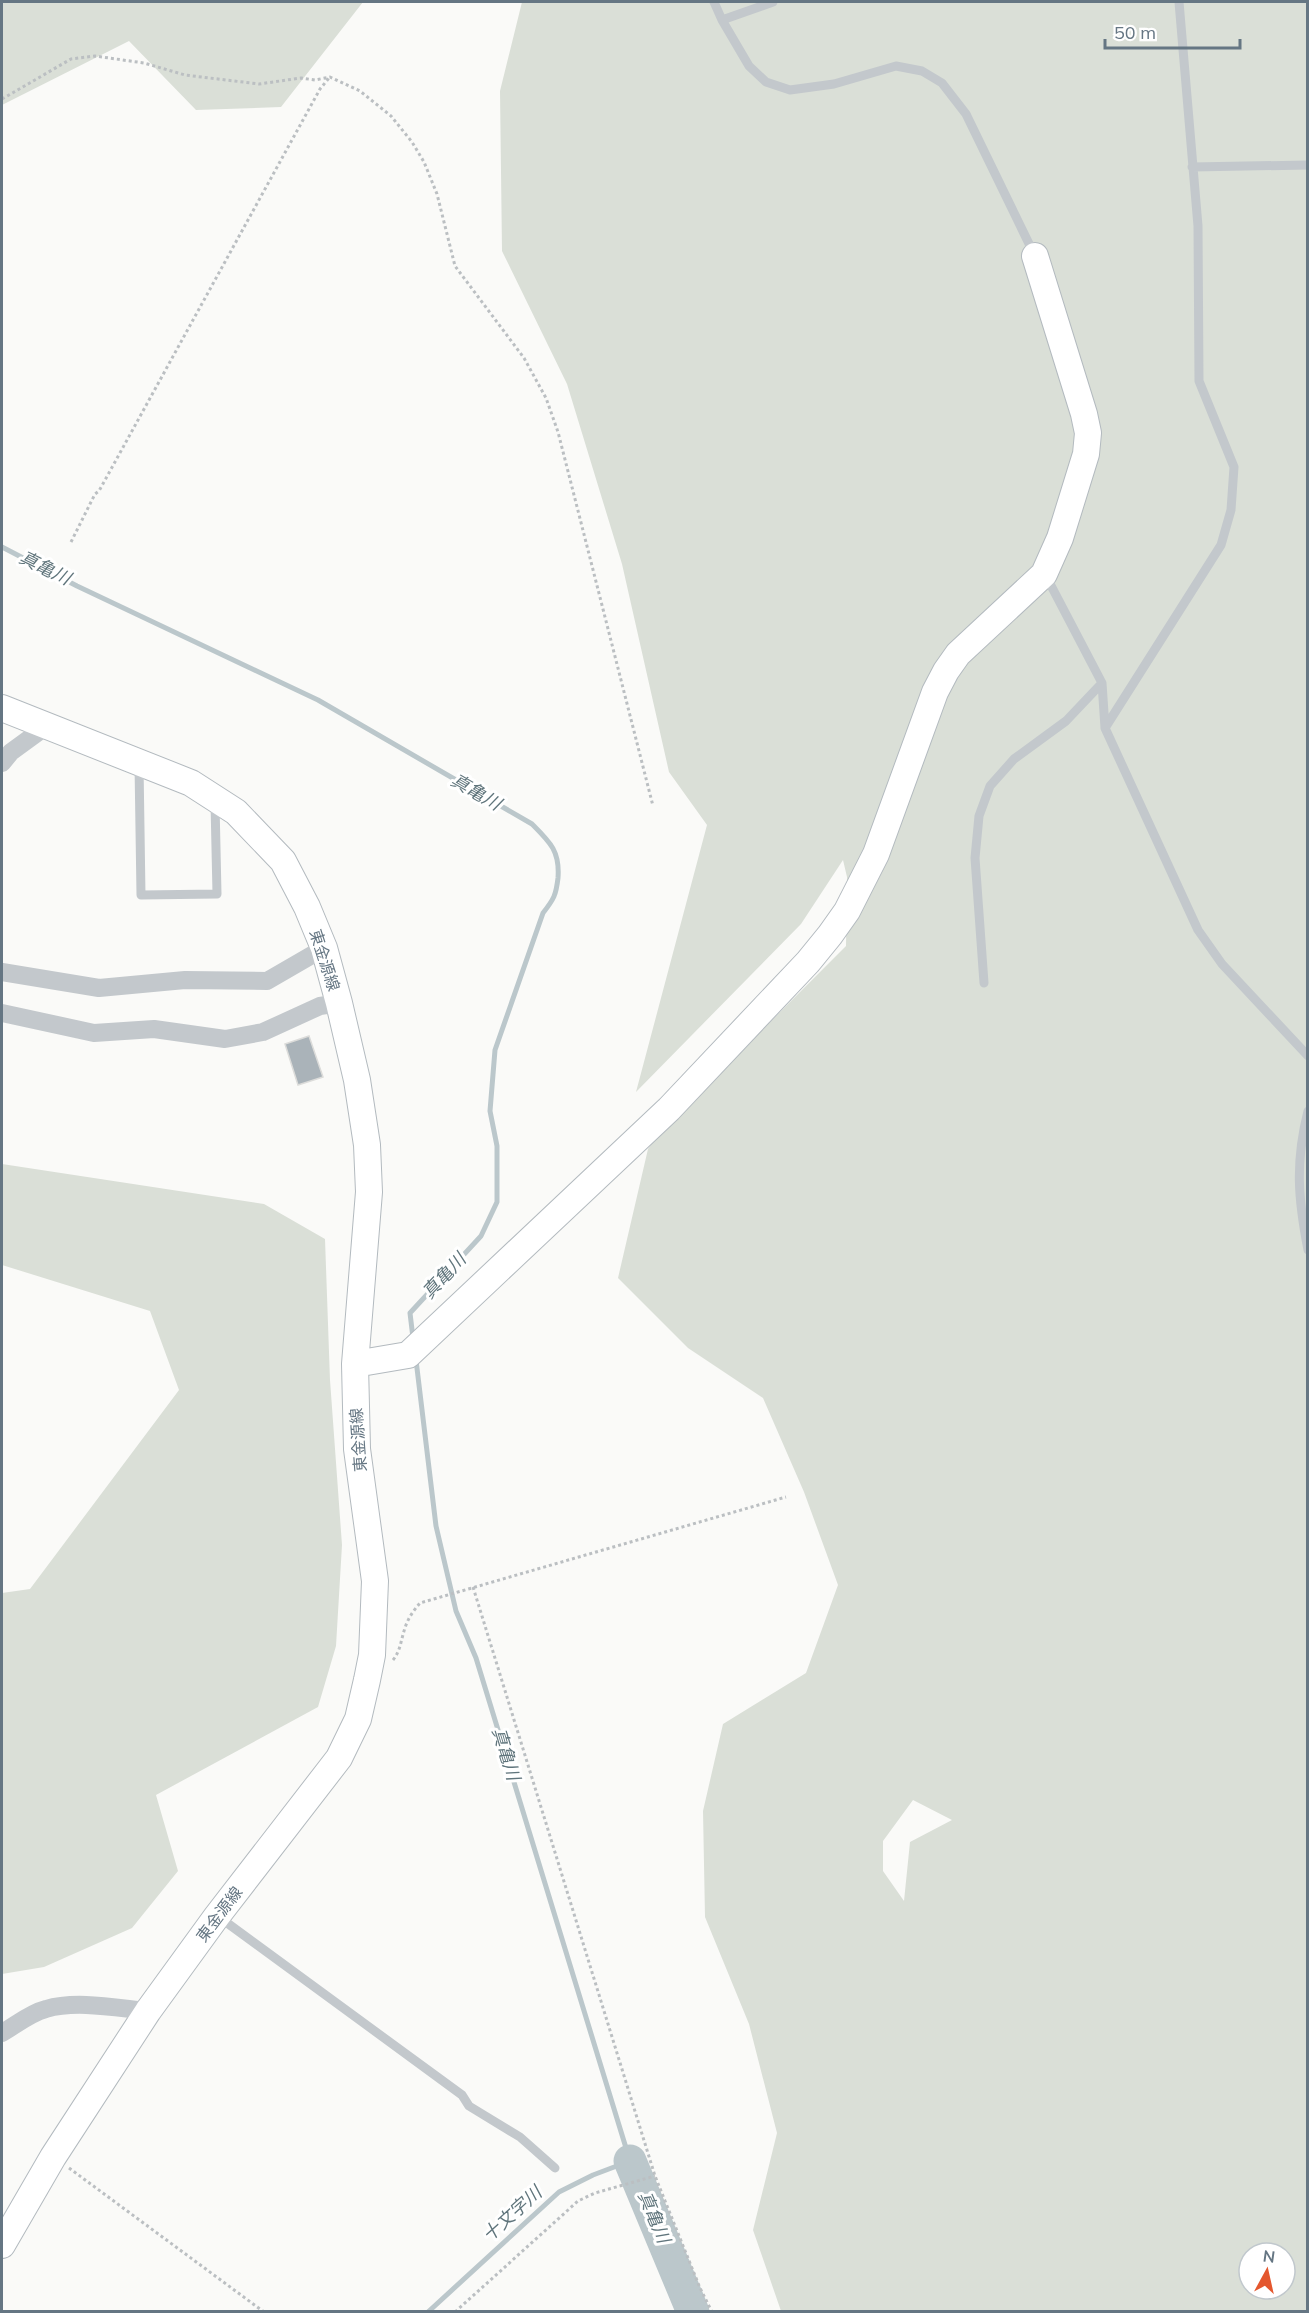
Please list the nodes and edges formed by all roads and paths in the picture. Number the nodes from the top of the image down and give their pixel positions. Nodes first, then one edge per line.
1 (714, 2) edge
2 (772, 2) edge
3 (1179, 2) edge
4 (722, 20) junction
5 (330, 77) junction
6 (2, 99) edge
7 (1308, 165) edge
8 (1192, 167) junction
9 (1035, 256) joint
10 (71, 542) dead end
11 (1044, 574) junction
12 (1102, 682) junction
13 (2, 708) edge
14 (48, 725) junction
15 (1105, 728) junction
16 (139, 762) junction
17 (2, 763) edge
18 (215, 798) junction
19 (653, 806) dead end
20 (324, 948) junction
21 (2, 972) edge
22 (984, 984) dead end
23 (339, 1003) junction
24 (2, 1013) edge
25 (1308, 1056) edge
26 (1308, 1111) edge
27 (1308, 1250) edge
28 (355, 1364) junction
29 (786, 1497) dead end
30 (473, 1587) junction
31 (393, 1660) dead end
32 (217, 1916) junction
33 (148, 2011) junction
34 (2, 2033) edge
35 (53, 2157) junction
36 (555, 2168) dead end
37 (655, 2176) junction
38 (2, 2242) edge
39 (264, 2312) edge
40 (455, 2312) edge
41 (712, 2312) edge

1 - 4 lane
2 - 4 lane
3 - 8 lane
4 - 9 lane
5 - 6 path
5 - 10 path
5 - 19 path
7 - 8 lane
8 - 15 lane
9 - 11 main road
11 - 12 lane
11 - 28 main road
12 - 15 lane
12 - 22 lane
13 - 14 main road, 東金源線
14 - 16 main road, 東金源線
14 - 17 street
15 - 25 lane
16 - 18 main road, 東金源線
16 - 18 lane
18 - 20 main road, 東金源線
20 - 21 street
20 - 23 main road, 東金源線
23 - 24 street
23 - 28 main road, 東金源線
26 - 27 lane
28 - 32 main road, 東金源線
29 - 30 path
30 - 31 path
30 - 37 path
32 - 33 main road, 東金源線
32 - 36 lane
33 - 34 street
33 - 35 main road, 東金源線
35 - 38 main road, 東金源線
35 - 39 path
37 - 40 path
37 - 41 path

